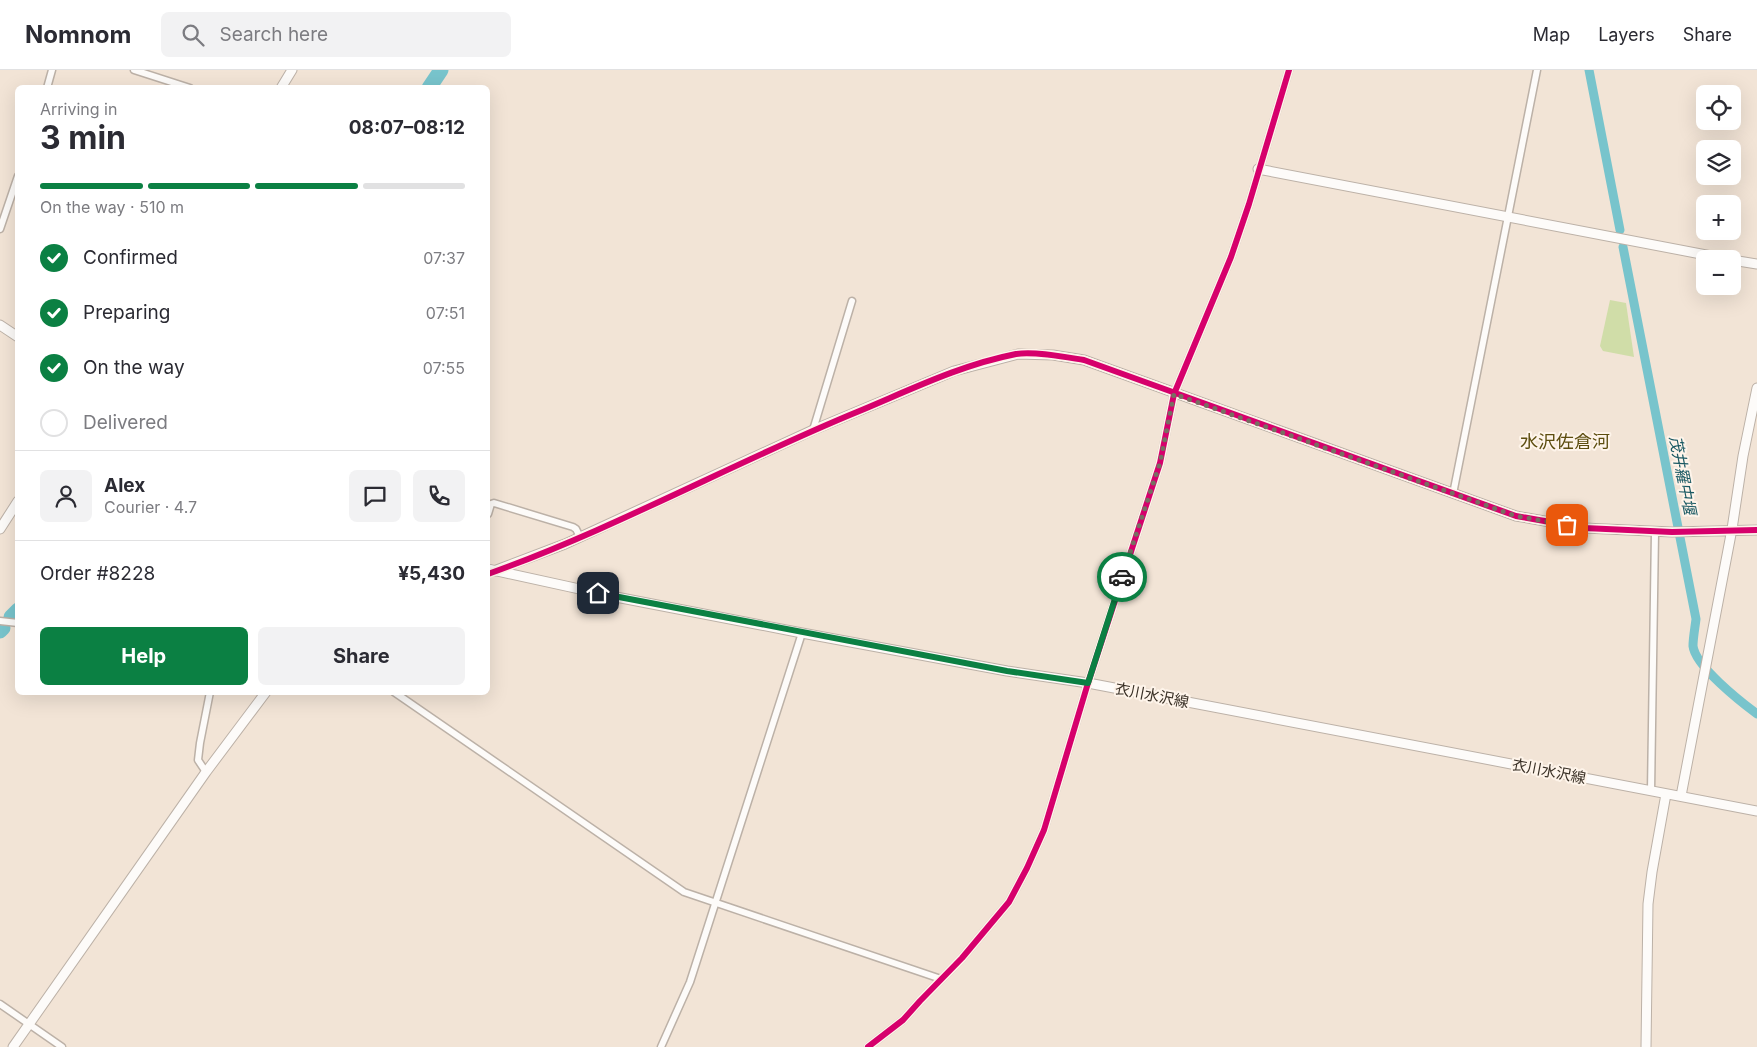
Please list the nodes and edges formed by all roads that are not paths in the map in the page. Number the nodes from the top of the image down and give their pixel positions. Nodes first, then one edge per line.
1 (52, 70) edge
2 (134, 70) edge
3 (292, 70) edge
4 (1289, 70) edge
5 (1537, 70) edge
6 (48, 85) edge
7 (181, 85) edge
8 (283, 85) edge
9 (1258, 169) junction
10 (15, 185) edge
11 (1508, 218) junction
12 (0, 229) edge
13 (1696, 253) edge
14 (1741, 261) edge
15 (1757, 264) edge
16 (852, 302) dead end
17 (0, 324) edge
18 (15, 336) edge
19 (1757, 388) edge
20 (1174, 394) junction
21 (813, 430) junction
22 (1453, 494) junction
23 (15, 506) edge
24 (490, 507) edge
25 (0, 529) edge
26 (1732, 529) junction
27 (1757, 530) edge
28 (1655, 532) junction
29 (580, 537) junction
30 (490, 572) edge
31 (0, 621) edge
32 (15, 623) edge
33 (802, 633) junction
34 (1088, 683) junction
35 (209, 695) edge
36 (264, 695) edge
37 (398, 695) edge
38 (206, 772) junction
39 (1651, 791) junction
40 (1666, 794) junction
41 (1681, 796) junction
42 (1757, 811) edge
43 (715, 903) junction
44 (941, 979) junction
45 (0, 1004) edge
46 (30, 1024) junction
47 (13, 1047) edge
48 (62, 1047) edge
49 (661, 1047) edge
50 (868, 1047) edge
51 (1646, 1047) edge

1 - 6 street
2 - 7 street
3 - 8 street
4 - 9 street
5 - 11 street
9 - 11 street
9 - 20 street
10 - 12 street
11 - 13 street
11 - 22 street
14 - 15 street
16 - 21 street
17 - 18 street
19 - 26 street
20 - 21 street
20 - 22 street
20 - 34 street
21 - 29 street
22 - 28 street
23 - 25 street
24 - 29 street
26 - 27 street
26 - 28 street
26 - 41 street
28 - 39 street
29 - 30 street
30 - 33 street, 衣川水沢線
31 - 32 street
33 - 34 street, 衣川水沢線
33 - 43 street
34 - 39 street, 衣川水沢線
34 - 44 street
35 - 38 street
36 - 38 street
37 - 43 street
38 - 46 street
39 - 40 street, 衣川水沢線
40 - 41 street, 衣川水沢線
40 - 51 street
41 - 42 street, 衣川水沢線
43 - 44 street
43 - 49 street
44 - 50 street
45 - 46 street
46 - 47 street
46 - 48 street

